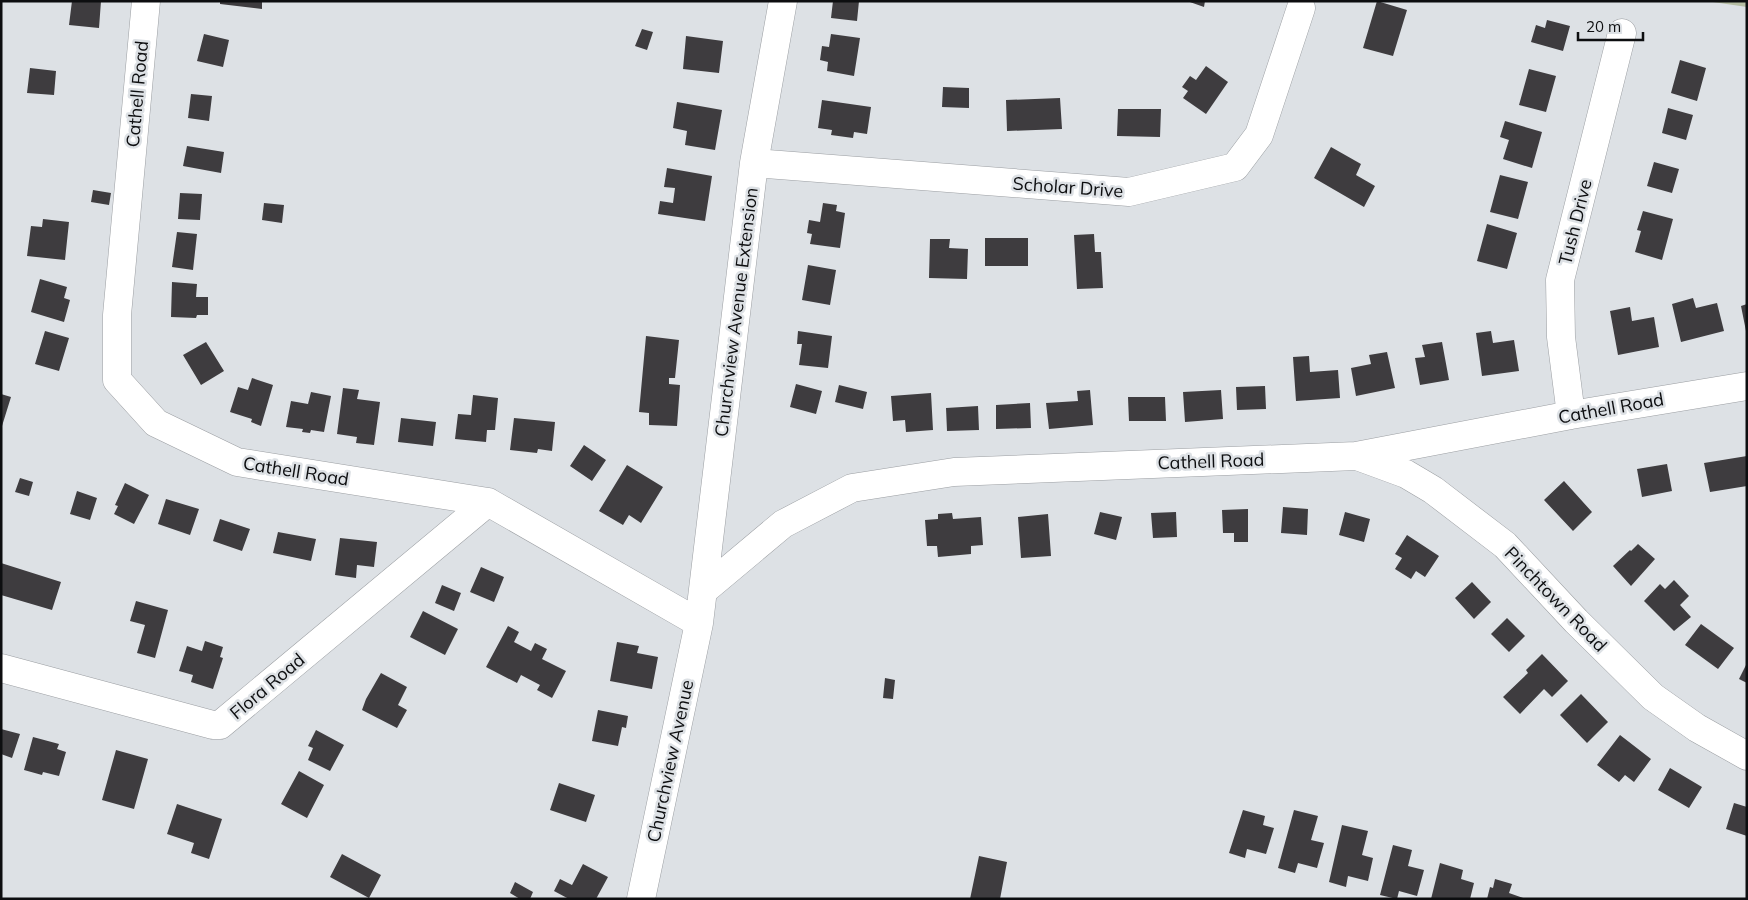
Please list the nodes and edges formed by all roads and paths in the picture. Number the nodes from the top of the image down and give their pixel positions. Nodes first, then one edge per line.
1 (146, 1) edge
2 (783, 1) edge
3 (1301, 8) dead end
4 (1622, 33) dead end
5 (754, 164) junction
6 (1747, 386) edge
7 (1571, 415) junction
8 (1356, 456) junction
9 (488, 502) junction
10 (703, 591) junction
11 (699, 623) junction
12 (1, 668) edge
13 (1747, 756) edge
14 (640, 899) edge

1 - 9 street, Cathell Road
2 - 5 street, Churchview Avenue Extension
3 - 5 street, Scholar Drive
4 - 7 street, Tush Drive
5 - 10 street, Churchview Avenue Extension
6 - 7 street, Cathell Road
7 - 8 street, Cathell Road
8 - 10 street, Cathell Road
8 - 13 street, Pinchtown Road
9 - 11 street, Cathell Road
9 - 12 street, Flora Road
10 - 11 street, Churchview Avenue Extension
11 - 14 street, Churchview Avenue

